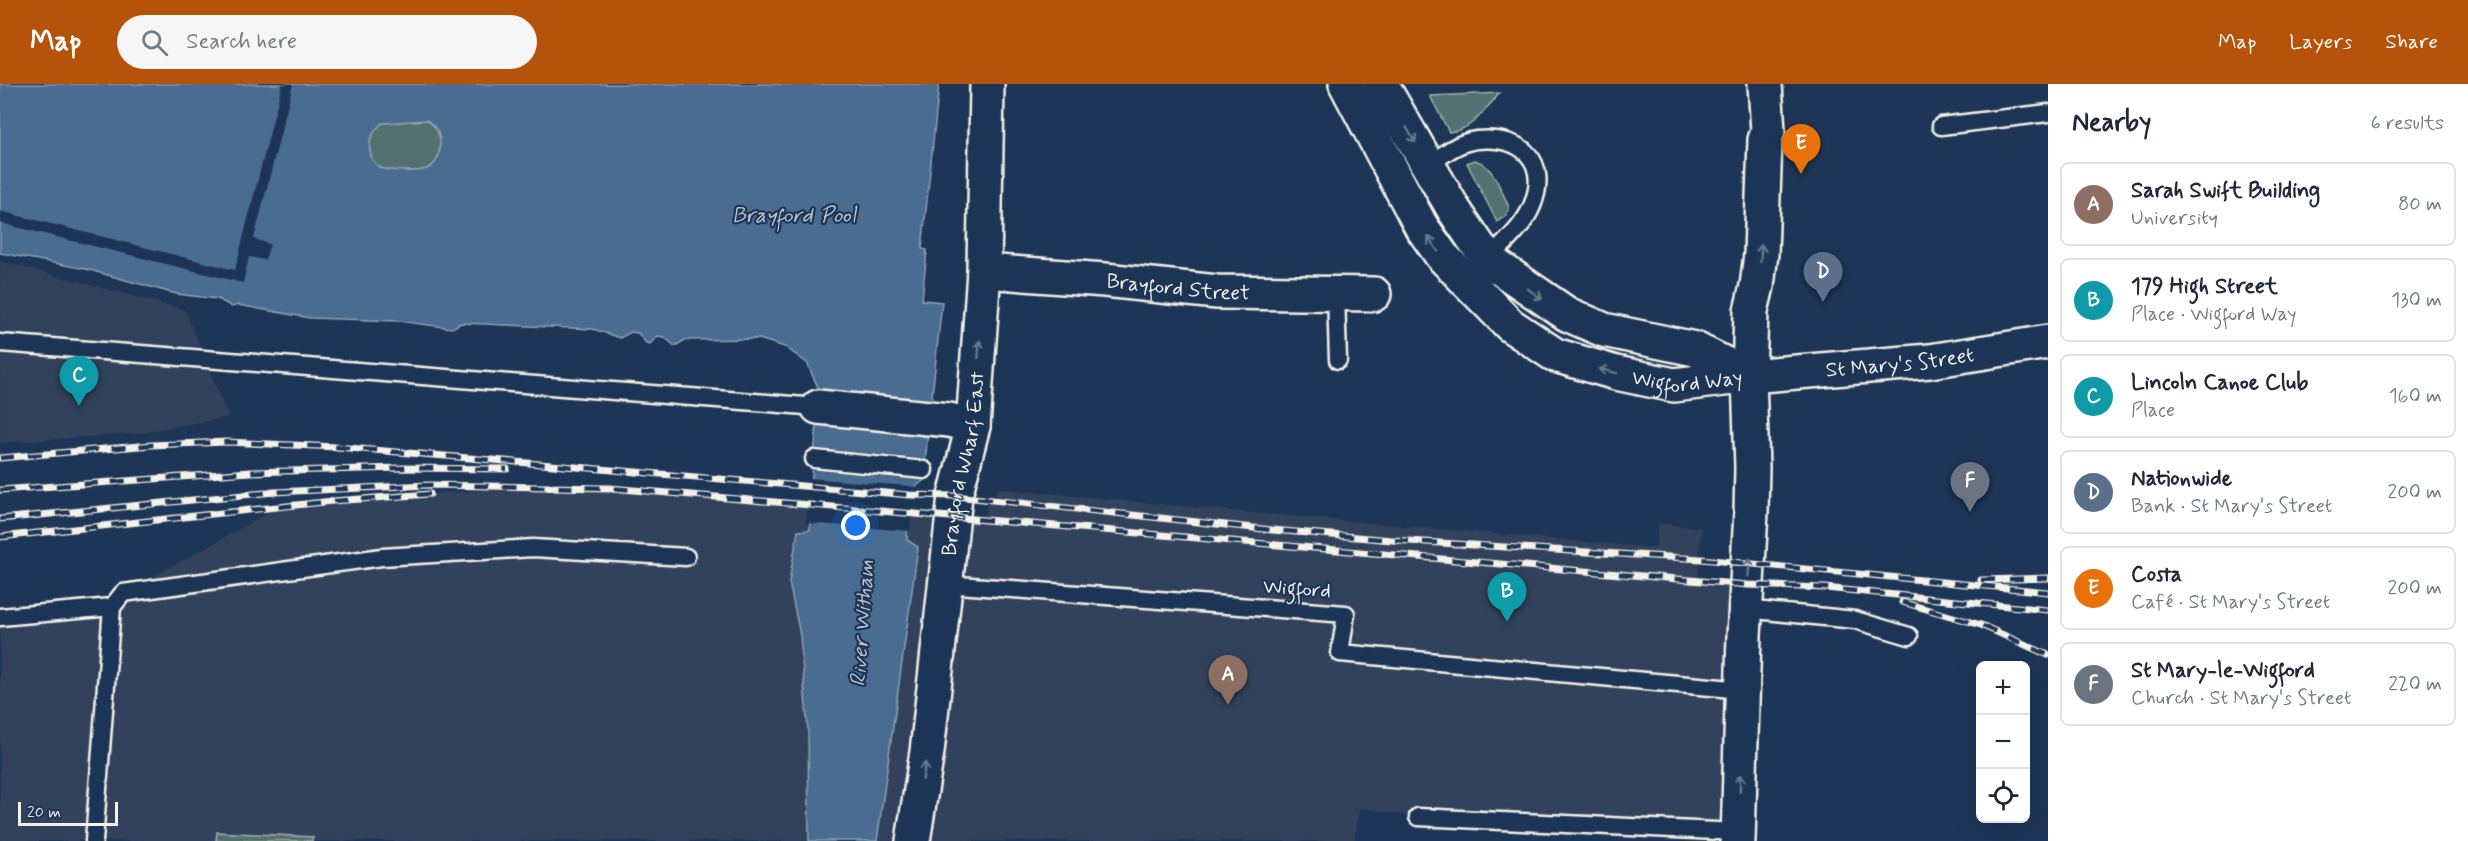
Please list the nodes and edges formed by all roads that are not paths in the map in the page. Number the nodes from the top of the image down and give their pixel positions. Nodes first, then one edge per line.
1 (987, 84) edge
2 (1346, 84) edge
3 (1381, 84) edge
4 (1765, 84) edge
5 (2048, 113) edge
6 (1941, 126) dead end
7 (1429, 166) junction
8 (1488, 260) junction
9 (984, 271) junction
10 (1336, 294) junction
11 (1374, 294) dead end
12 (2048, 342) edge
13 (0, 343) edge
14 (1338, 360) dead end
15 (1749, 376) junction
16 (818, 407) joint
17 (973, 426) junction
18 (814, 459) dead end
19 (924, 470) dead end
20 (686, 557) dead end
21 (945, 584) junction
22 (112, 607) junction
23 (1745, 609) junction
24 (0, 617) edge
25 (1909, 636) dead end
26 (1743, 690) junction
27 (1418, 817) dead end
28 (1738, 836) edge
29 (94, 841) edge
30 (913, 841) edge

1 - 9 street, Brayford Wharf East
15 -> 2 street, Wigford Way
3 -> 7 street, Wigford Way
15 -> 4 street
5 - 6 lane
7 - 8 street, Wigford Way
7 - 8 lane
8 -> 15 street, Wigford Way
9 - 10 street, Brayford Street
17 -> 9 street, Brayford Wharf East
10 - 11 street, Brayford Street
10 - 14 lane
12 - 15 street, St Mary's Street
13 - 16 lane
23 -> 15 street
16 - 17 street
17 - 21 street, Brayford Wharf East
18 - 19 lane
20 - 22 lane
21 - 26 lane, Wigford
30 -> 21 street, Brayford Wharf East
22 - 24 lane
22 - 29 lane
23 - 25 lane
23 - 26 street
28 -> 26 street
27 - 28 lane

